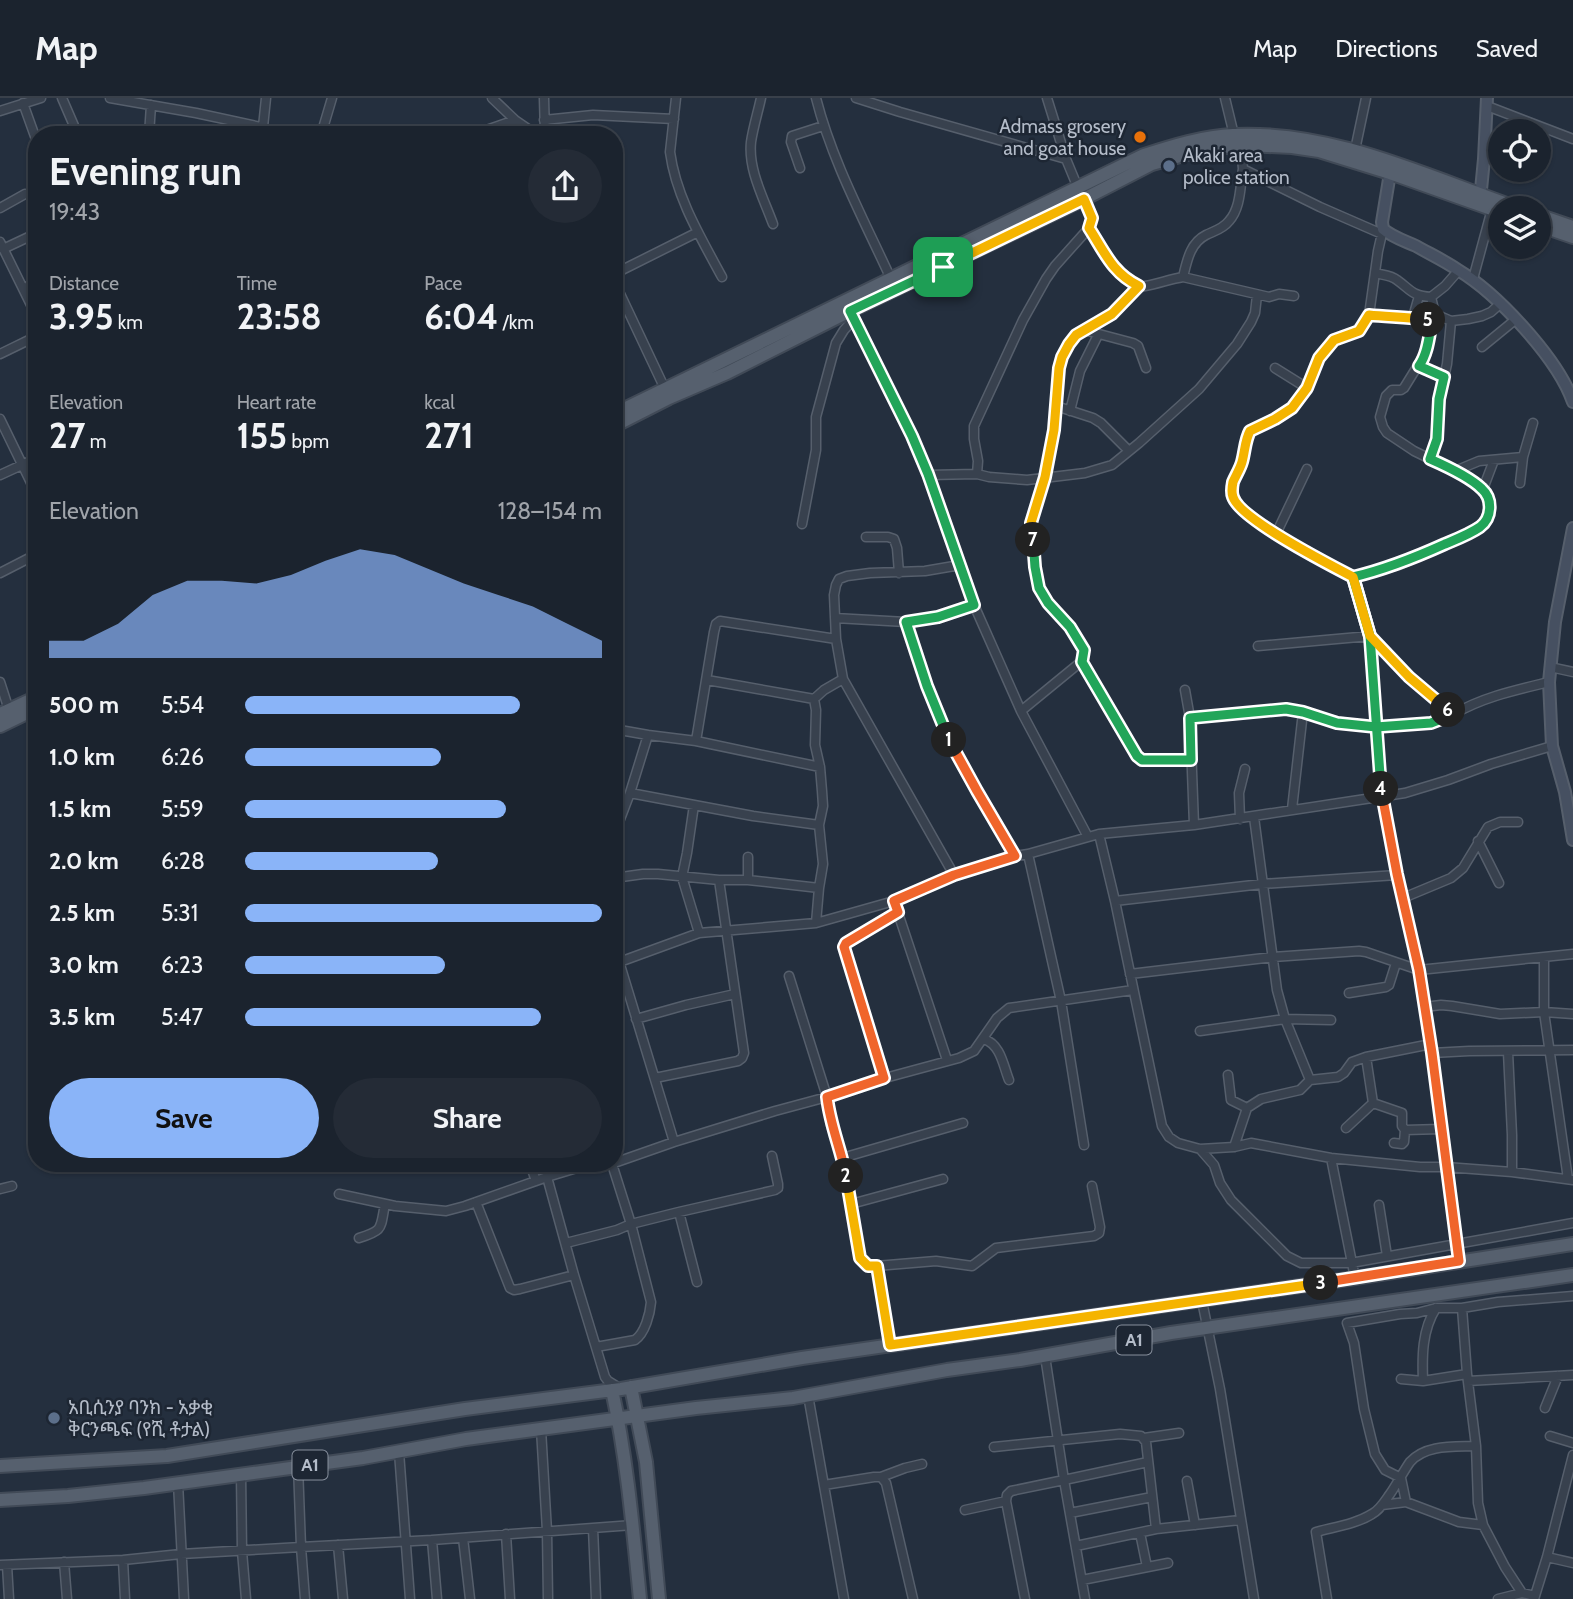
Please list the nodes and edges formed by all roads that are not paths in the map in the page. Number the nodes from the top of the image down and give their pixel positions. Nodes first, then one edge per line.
1 (41, 98) edge
2 (62, 98) edge
3 (110, 98) edge
4 (266, 98) edge
5 (332, 98) edge
6 (492, 98) edge
7 (544, 98) edge
8 (676, 98) edge
9 (761, 98) edge
10 (816, 98) edge
11 (1047, 98) edge
12 (1225, 98) edge
13 (1366, 98) edge
14 (860, 99) edge
15 (1487, 102) edge
16 (23, 103) junction
17 (151, 105) junction
18 (0, 111) edge
19 (674, 119) junction
20 (515, 120) junction
21 (544, 120) junction
22 (823, 125) junction
23 (31, 126) edge
24 (74, 126) edge
25 (150, 126) edge
26 (258, 126) joint
27 (324, 126) edge
28 (497, 126) edge
29 (524, 126) edge
30 (544, 126) edge
31 (1573, 139) edge
32 (1237, 140) junction
33 (1354, 150) junction
34 (1066, 159) junction
35 (800, 168) dead end
36 (1242, 169) junction
37 (1390, 173) junction
38 (25, 194) dead end
39 (1081, 194) junction
40 (1488, 205) edge
41 (0, 208) edge
42 (1551, 219) edge
43 (773, 224) dead end
44 (1573, 227) edge
45 (1089, 228) junction
46 (1551, 229) edge
47 (698, 232) junction
48 (1382, 232) junction
49 (28, 236) edge
50 (1573, 237) edge
51 (2, 246) edge
52 (623, 270) edge
53 (1459, 270) junction
54 (1375, 273) junction
55 (722, 277) dead end
56 (1183, 277) junction
57 (891, 279) junction
58 (1473, 279) junction
59 (1139, 286) junction
60 (28, 287) edge
61 (23, 288) junction
62 (1257, 295) junction
63 (1294, 296) dead end
64 (1419, 296) junction
65 (1431, 297) junction
66 (28, 298) edge
67 (623, 300) edge
68 (1501, 303) junction
69 (849, 310) junction
70 (1369, 315) junction
71 (1413, 317) junction
72 (1434, 317) junction
73 (1515, 320) junction
74 (1451, 321) junction
75 (1084, 331) junction
76 (1098, 335) junction
77 (28, 340) edge
78 (1482, 347) dead end
79 (0, 354) edge
80 (1419, 366) junction
81 (1146, 368) dead end
82 (1275, 368) dead end
83 (1444, 377) junction
84 (1307, 388) junction
85 (665, 389) junction
86 (1573, 402) edge
87 (1056, 406) junction
88 (623, 410) edge
89 (1070, 411) junction
90 (0, 419) edge
91 (623, 421) edge
92 (1533, 423) dead end
93 (1129, 451) junction
94 (1523, 457) junction
95 (1430, 459) junction
96 (1494, 460) junction
97 (28, 462) edge
98 (23, 465) junction
99 (1307, 469) dead end
100 (1455, 471) junction
101 (928, 474) junction
102 (977, 474) junction
103 (0, 475) edge
104 (28, 476) edge
105 (1045, 477) junction
106 (1520, 483) dead end
107 (1483, 489) junction
108 (802, 524) dead end
109 (1573, 528) edge
110 (1276, 534) junction
111 (866, 537) dead end
112 (28, 559) edge
113 (960, 565) junction
114 (0, 573) edge
115 (899, 573) junction
116 (1353, 577) junction
117 (974, 605) junction
118 (835, 618) junction
119 (906, 622) junction
120 (1370, 636) junction
121 (836, 639) junction
122 (1258, 646) dead end
123 (1082, 662) junction
124 (1550, 667) junction
125 (1573, 672) edge
126 (843, 679) junction
127 (707, 680) junction
128 (0, 682) edge
129 (1549, 682) junction
130 (1185, 690) dead end
131 (814, 699) junction
132 (28, 700) edge
133 (1021, 711) junction
134 (5, 712) edge
135 (28, 712) edge
136 (1303, 712) junction
137 (1454, 714) junction
138 (1190, 718) junction
139 (0, 726) edge
140 (1376, 727) junction
141 (623, 731) edge
142 (648, 735) junction
143 (696, 741) junction
144 (1552, 746) junction
145 (1191, 760) junction
146 (820, 767) junction
147 (1245, 769) dead end
148 (630, 793) junction
149 (1381, 795) junction
150 (694, 805) junction
151 (1292, 809) junction
152 (623, 811) edge
153 (1254, 817) junction
154 (1240, 819) junction
155 (1518, 822) dead end
156 (819, 825) junction
157 (1194, 825) junction
158 (1099, 834) junction
159 (1088, 837) junction
160 (1573, 840) edge
161 (1478, 841) junction
162 (1028, 854) junction
163 (1015, 856) junction
164 (748, 857) dead end
165 (1397, 874) junction
166 (954, 875) junction
167 (623, 877) edge
168 (682, 877) junction
169 (719, 880) junction
170 (748, 880) junction
171 (1499, 883) dead end
172 (1262, 884) junction
173 (819, 888) junction
174 (1402, 898) junction
175 (894, 901) junction
176 (1115, 901) junction
177 (898, 912) junction
178 (816, 923) junction
179 (726, 931) junction
180 (699, 933) junction
181 (1573, 954) edge
182 (1273, 957) junction
183 (1544, 957) junction
184 (623, 962) edge
185 (1396, 962) junction
186 (1419, 970) junction
187 (1130, 974) junction
188 (789, 976) dead end
189 (623, 981) edge
190 (1133, 990) junction
191 (1349, 993) dead end
192 (735, 994) junction
193 (1061, 1001) junction
194 (1424, 1007) junction
195 (1544, 1012) junction
196 (1573, 1014) edge
197 (636, 1019) junction
198 (1285, 1019) junction
199 (1331, 1020) dead end
200 (1200, 1031) dead end
201 (984, 1039) junction
202 (1431, 1048) junction
203 (1573, 1050) edge
204 (1549, 1051) junction
205 (1508, 1052) junction
206 (1366, 1057) junction
207 (947, 1060) junction
208 (1228, 1074) dead end
209 (655, 1078) junction
210 (884, 1078) junction
211 (1009, 1080) dead end
212 (1310, 1080) junction
213 (827, 1097) junction
214 (1374, 1103) junction
215 (1247, 1108) junction
216 (963, 1123) dead end
217 (1346, 1128) dead end
218 (1441, 1129) junction
219 (1240, 1130) junction
220 (1405, 1130) junction
221 (674, 1142) junction
222 (1251, 1143) junction
223 (1394, 1143) dead end
224 (1084, 1145) dead end
225 (1234, 1147) junction
226 (1200, 1149) junction
227 (772, 1156) dead end
228 (842, 1158) junction
229 (1331, 1158) junction
230 (623, 1160) edge
231 (1446, 1167) junction
232 (533, 1172) edge
233 (564, 1172) edge
234 (616, 1172) edge
235 (1511, 1172) junction
236 (547, 1177) junction
237 (943, 1179) dead end
238 (1571, 1180) edge
239 (536, 1181) junction
240 (12, 1186) dead end
241 (1092, 1186) dead end
242 (0, 1189) edge
243 (340, 1194) dead end
244 (476, 1202) junction
245 (385, 1204) junction
246 (851, 1205) junction
247 (1379, 1205) dead end
248 (679, 1212) junction
249 (1573, 1223) edge
250 (631, 1224) junction
251 (359, 1238) dead end
252 (566, 1244) junction
253 (1456, 1244) junction
254 (1573, 1244) edge
255 (1387, 1256) junction
256 (1459, 1261) junction
257 (1351, 1262) junction
258 (877, 1266) junction
259 (574, 1275) junction
260 (1573, 1275) edge
261 (1355, 1278) junction
262 (697, 1282) dead end
263 (1573, 1296) edge
264 (1202, 1301) junction
265 (1436, 1308) junction
266 (1462, 1308) junction
267 (1208, 1328) junction
268 (890, 1345) junction
269 (596, 1347) junction
270 (1045, 1356) junction
271 (1573, 1375) edge
272 (1558, 1376) junction
273 (1468, 1378) junction
274 (1401, 1380) dead end
275 (1423, 1381) junction
276 (621, 1389) junction
277 (808, 1395) junction
278 (1545, 1408) dead end
279 (636, 1416) junction
280 (618, 1419) junction
281 (541, 1429) junction
282 (1179, 1433) dead end
283 (1550, 1436) dead end
284 (1144, 1438) junction
285 (1058, 1441) junction
286 (1573, 1443) edge
287 (1476, 1446) junction
288 (995, 1447) dead end
289 (399, 1452) junction
290 (1573, 1455) edge
291 (1148, 1462) junction
292 (922, 1464) dead end
293 (6, 1465) edge
294 (298, 1466) junction
295 (242, 1474) junction
296 (881, 1477) junction
297 (1401, 1478) junction
298 (1064, 1480) junction
299 (1187, 1481) dead end
300 (178, 1483) junction
301 (824, 1485) junction
302 (1152, 1497) junction
303 (0, 1500) edge
304 (1006, 1501) junction
305 (1406, 1502) junction
306 (1382, 1505) junction
307 (965, 1510) dead end
308 (1070, 1514) junction
309 (1240, 1520) junction
310 (632, 1525) junction
311 (1195, 1525) junction
312 (1483, 1525) junction
313 (593, 1528) junction
314 (1156, 1529) junction
315 (547, 1531) junction
316 (1140, 1533) junction
317 (506, 1534) junction
318 (463, 1538) junction
319 (432, 1540) junction
320 (406, 1541) junction
321 (338, 1545) junction
322 (1076, 1546) junction
323 (301, 1547) junction
324 (243, 1551) junction
325 (181, 1554) junction
326 (1547, 1557) junction
327 (123, 1560) junction
328 (64, 1562) junction
329 (1168, 1563) dead end
330 (1573, 1563) edge
331 (3, 1565) edge
332 (1146, 1567) junction
333 (1082, 1580) junction
334 (1522, 1593) junction
335 (1534, 1598) edge
336 (9, 1599) edge
337 (67, 1599) edge
338 (125, 1599) edge
339 (184, 1599) edge
340 (246, 1599) edge
341 (304, 1599) edge
342 (343, 1599) edge
343 (410, 1599) edge
344 (437, 1599) edge
345 (470, 1599) edge
346 (510, 1599) edge
347 (548, 1599) edge
348 (596, 1599) edge
349 (640, 1599) edge
350 (659, 1599) edge
351 (844, 1599) edge
352 (913, 1599) edge
353 (1024, 1599) edge
354 (1085, 1599) edge
355 (1254, 1599) edge
356 (1327, 1599) edge
357 (1498, 1599) edge

1 - 16 street
2 - 24 street
3 - 17 street
4 - 26 street
5 - 27 street
6 - 20 street
7 - 21 street
8 - 19 street
9 - 43 street
10 - 22 street
11 - 34 street
12 - 32 street
13 - 33 street
14 - 34 street
15 - 31 street
15 - 40 main road
16 - 18 street
16 - 23 street
17 - 25 street
17 - 26 street
19 - 21 street
19 - 47 street
20 - 28 street
20 - 29 street
21 - 30 street
22 - 35 street
22 - 57 street
32 - 33 main road
32 - 36 street
32 - 37 main road
32 - 39 main road
33 - 40 main road
34 - 39 street
36 - 48 street
36 - 56 street
37 - 40 main road
37 - 48 main road
38 - 41 street
39 - 45 street
39 - 57 main road
39 - 69 main road
40 - 58 street
42 - 44 main road
45 - 59 street
45 - 102 street
46 - 50 main road
47 - 52 street
47 - 55 street
48 - 53 main road
48 - 54 street
49 - 51 street
51 - 61 street
53 - 58 main road
53 - 65 street
54 - 64 street
54 - 70 street
56 - 59 street
56 - 62 street
57 - 69 main road
58 - 68 main road
59 - 75 street
60 - 61 street
61 - 66 street
62 - 63 street
62 - 93 street
64 - 65 street
64 - 71 street
65 - 72 street
67 - 85 street
68 - 73 main road
68 - 74 street
69 - 85 main road
69 - 91 main road
69 - 101 street
69 - 108 street
70 - 71 street
70 - 84 street
71 - 72 street
72 - 74 street
72 - 80 street
73 - 78 street
73 - 86 main road
74 - 83 street
75 - 76 street
75 - 87 street
76 - 81 street
76 - 89 street
77 - 79 street
80 - 83 street
80 - 95 street
82 - 84 street
83 - 95 street
84 - 110 street
85 - 88 main road
87 - 89 street
87 - 105 street
89 - 93 street
90 - 98 street
92 - 94 street
93 - 105 street
94 - 96 street
94 - 106 street
95 - 100 street
96 - 100 street
96 - 107 street
97 - 98 street
98 - 103 street
98 - 104 street
99 - 110 street
100 - 107 street
101 - 102 street
101 - 113 street
102 - 105 street
105 - 123 street
107 - 116 street
109 - 124 main road
110 - 116 street
111 - 115 street
112 - 114 street
113 - 115 street
113 - 117 street
115 - 118 street
116 - 120 street
117 - 119 street
117 - 133 street
118 - 119 street
118 - 121 street
119 - 163 street
120 - 122 street
120 - 137 street
120 - 140 street
121 - 126 street
121 - 127 street
123 - 133 street
123 - 145 street
124 - 125 street
124 - 129 main road
126 - 131 street
126 - 166 street
127 - 131 street
127 - 143 street
128 - 134 street
129 - 137 street
129 - 144 main road
130 - 138 street
131 - 146 street
132 - 134 main road
133 - 159 street
135 - 139 main road
136 - 138 street
136 - 140 street
136 - 151 street
137 - 140 street
138 - 145 street
140 - 149 street
141 - 142 street
142 - 143 street
142 - 148 street
143 - 146 street
144 - 149 street
144 - 160 main road
145 - 157 street
146 - 156 street
147 - 154 street
148 - 150 street
148 - 152 street
149 - 151 street
149 - 165 street
150 - 156 street
150 - 168 street
151 - 153 street
153 - 154 street
153 - 172 street
154 - 157 street
155 - 161 street
156 - 173 street
157 - 158 street
158 - 159 street
158 - 176 street
159 - 162 street
161 - 171 street
161 - 174 street
162 - 163 street
162 - 193 street
163 - 166 street
164 - 170 street
165 - 172 street
165 - 174 street
166 - 175 street
167 - 168 street
168 - 169 street
168 - 180 street
169 - 170 street
169 - 179 street
170 - 173 street
172 - 176 street
172 - 182 street
173 - 178 street
174 - 186 street
175 - 177 street
175 - 178 street
176 - 187 street
177 - 207 street
177 - 210 street
178 - 179 street
179 - 180 street
179 - 192 street
180 - 184 street
181 - 183 street
182 - 185 street
182 - 187 street
182 - 198 street
183 - 186 street
183 - 195 street
185 - 186 street
185 - 191 street
186 - 194 street
187 - 190 street
188 - 213 street
189 - 197 street
190 - 193 street
190 - 226 street
192 - 197 street
192 - 209 street
193 - 201 street
193 - 224 street
194 - 195 street
194 - 202 street
195 - 196 street
195 - 204 street
197 - 209 street
198 - 199 street
198 - 200 street
198 - 212 street
201 - 207 street
201 - 211 street
202 - 205 street
202 - 206 street
202 - 218 street
203 - 204 street
204 - 205 street
204 - 238 street
205 - 235 street
206 - 212 street
206 - 214 street
207 - 210 street
208 - 215 street
209 - 221 street
210 - 213 street
212 - 215 street
213 - 221 street
213 - 228 street
214 - 217 street
214 - 220 street
215 - 219 street
216 - 228 street
218 - 220 street
218 - 231 street
219 - 222 street
219 - 225 street
220 - 223 street
221 - 230 street
222 - 225 street
222 - 229 street
225 - 226 street
226 - 257 street
227 - 248 street
228 - 246 street
229 - 231 street
229 - 257 street
231 - 235 street
231 - 253 street
232 - 239 street
233 - 236 street
234 - 250 street
235 - 238 street
236 - 239 street
236 - 252 street
237 - 246 street
239 - 244 street
240 - 242 street
241 - 258 street
243 - 245 street
244 - 245 street
244 - 259 street
245 - 251 street
246 - 258 street
247 - 255 street
248 - 250 street
248 - 262 street
249 - 253 street
250 - 252 street
250 - 269 street
252 - 259 street
253 - 255 street
253 - 256 street
254 - 256 main road, A1
255 - 257 street
256 - 261 main road, A1
257 - 261 street
258 - 268 street
259 - 269 street
260 - 267 main road, A1
261 - 264 main road, A1
263 - 266 street
264 - 267 street
264 - 268 main road, A1
265 - 266 street
265 - 275 street
265 - 297 street
266 - 273 street
267 - 270 main road, A1
267 - 309 street
268 - 276 main road, A1
269 - 276 street
270 - 277 main road, A1
270 - 285 street
271 - 272 street
272 - 273 street
272 - 278 street
273 - 275 street
273 - 287 street
274 - 275 street
276 - 279 main road
276 - 280 main road
276 - 293 main road, A1
277 - 279 main road, A1
277 - 301 street
279 - 280 main road, A1
279 - 350 main road
280 - 281 main road, A1
280 - 310 main road
281 - 289 main road, A1
281 - 315 street
282 - 284 street
283 - 286 street
284 - 285 street
284 - 291 street
285 - 288 street
285 - 298 street
287 - 297 street
287 - 312 street
289 - 294 main road, A1
289 - 320 street
290 - 326 street
291 - 298 street
291 - 302 street
292 - 296 street
294 - 295 main road, A1
294 - 323 street
295 - 300 main road, A1
295 - 324 street
296 - 301 street
296 - 352 street
297 - 305 street
297 - 306 street
298 - 304 street
298 - 308 street
299 - 311 street
300 - 303 main road, A1
300 - 325 street
301 - 351 street
302 - 308 street
302 - 314 street
304 - 307 street
304 - 353 street
305 - 306 street
305 - 312 street
306 - 356 street
308 - 322 street
309 - 311 street
309 - 355 street
310 - 313 street
310 - 349 main road
311 - 314 street
312 - 334 street
313 - 315 street
313 - 348 street
314 - 316 street
315 - 317 street
315 - 347 street
316 - 322 street
316 - 332 street
317 - 318 street
317 - 346 street
318 - 319 street
318 - 345 street
319 - 320 street
319 - 344 street
320 - 321 street
320 - 343 street
321 - 323 street
321 - 342 street
322 - 333 street
323 - 324 street
323 - 341 street
324 - 325 street
324 - 340 street
325 - 327 street
325 - 339 street
326 - 330 street
326 - 335 street
327 - 328 street
327 - 338 street
328 - 331 street
328 - 337 street
329 - 332 street
331 - 336 street
332 - 333 street
333 - 354 street
334 - 335 street
334 - 357 street

